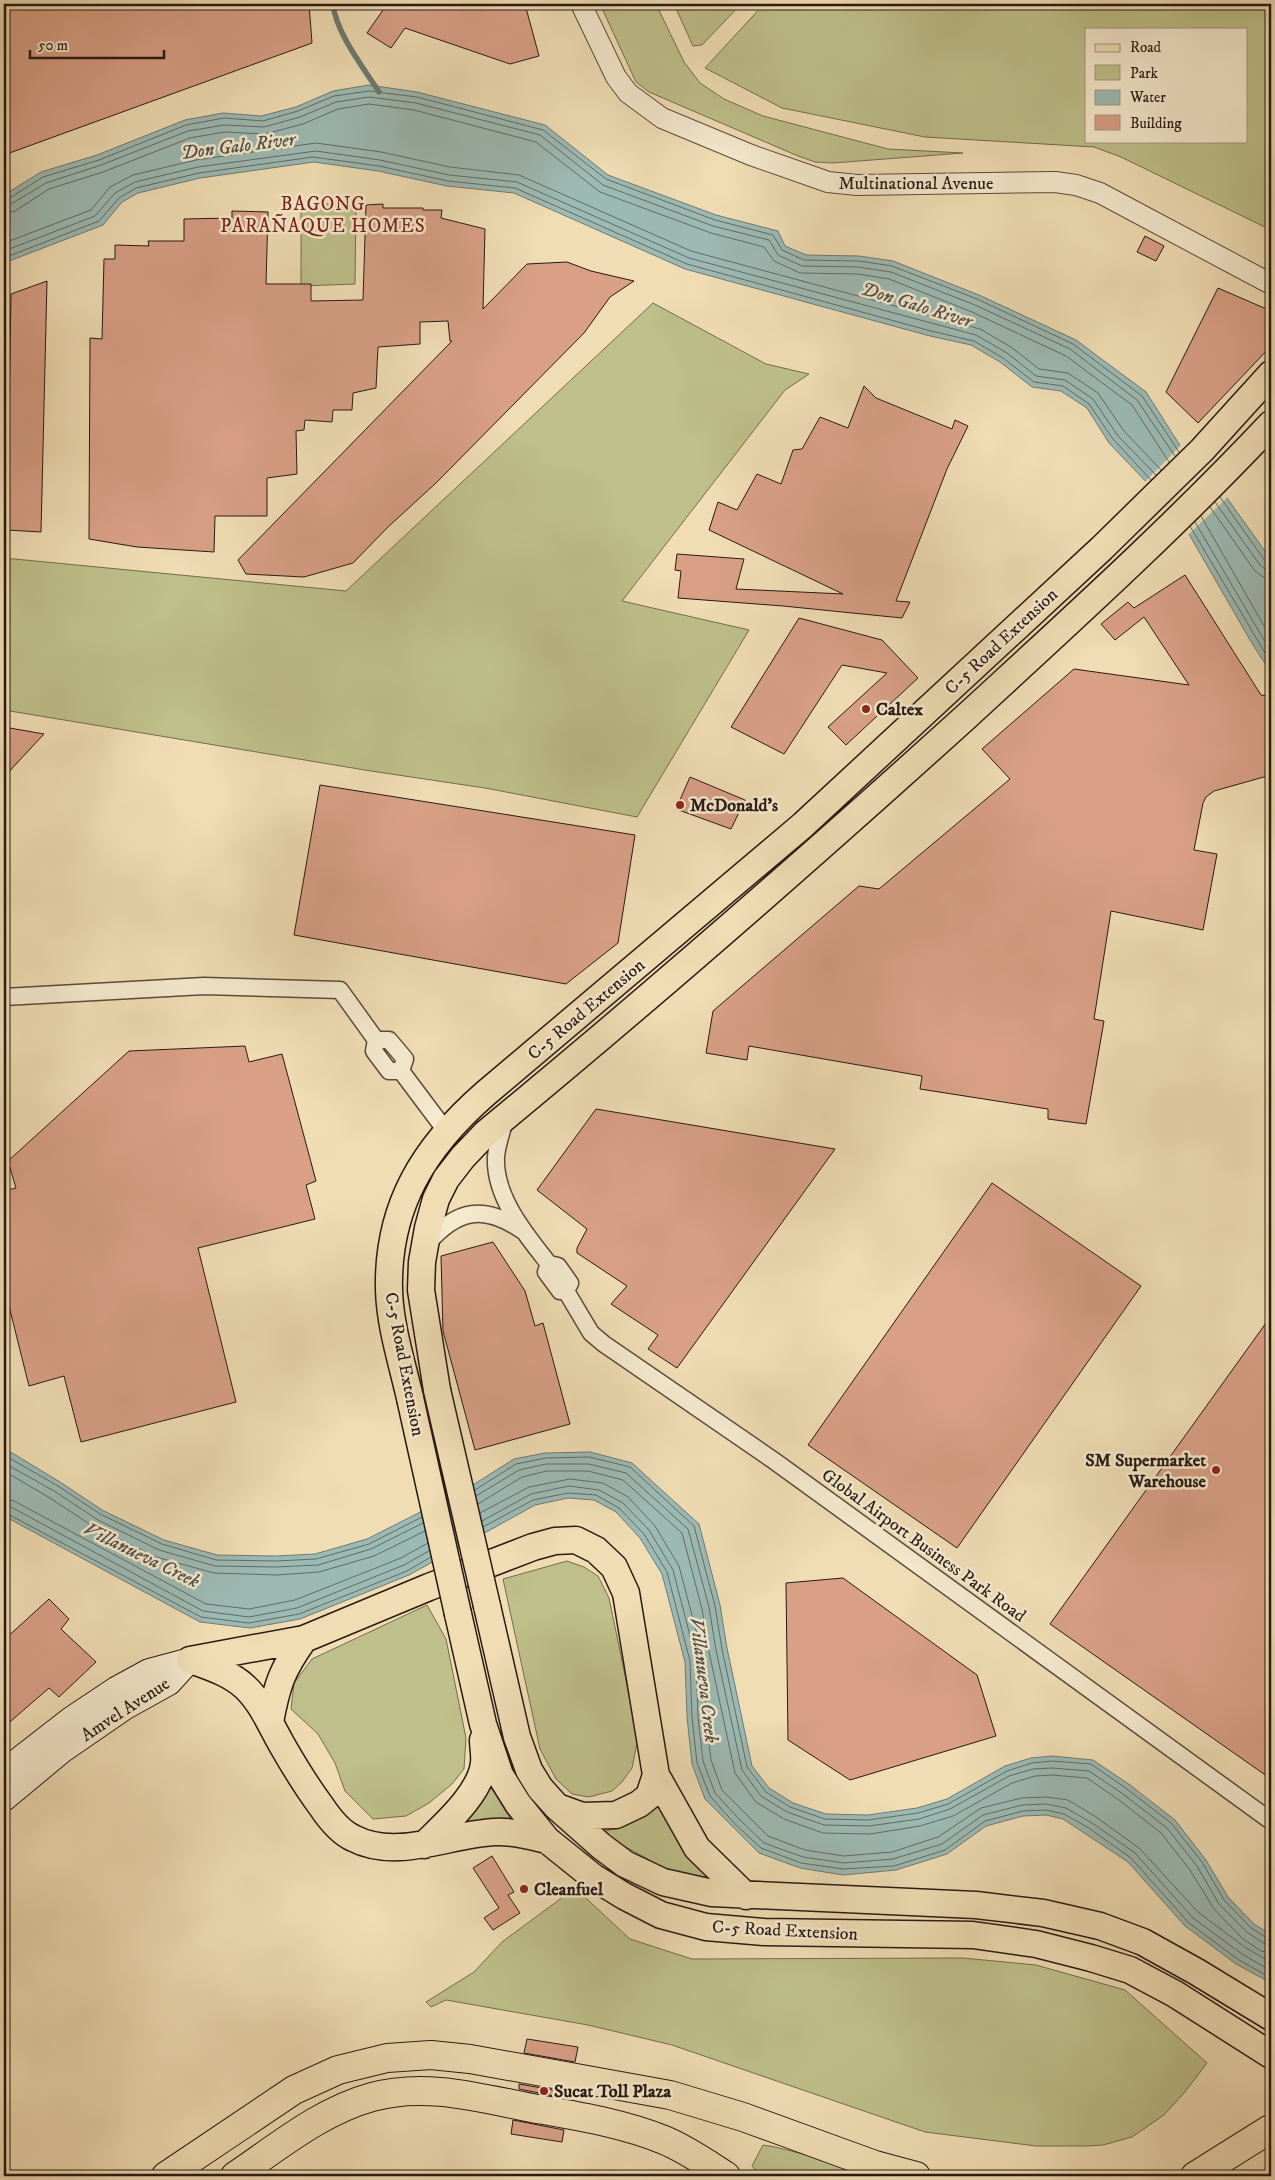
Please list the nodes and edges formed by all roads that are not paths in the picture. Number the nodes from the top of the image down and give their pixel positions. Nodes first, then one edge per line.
1 (581, 4) edge
2 (1271, 284) edge
3 (1271, 374) edge
4 (1271, 424) edge
5 (803, 825) junction
6 (822, 847) junction
7 (4, 997) edge
8 (506, 1116) junction
9 (446, 1131) junction
10 (524, 1231) junction
11 (425, 1245) junction
12 (304, 1639) junction
13 (190, 1660) junction
14 (270, 1722) junction
15 (482, 1724) junction
16 (4, 1771) edge
17 (656, 1775) junction
18 (4, 1799) edge
19 (557, 1807) junction
20 (1271, 1821) edge
21 (547, 1840) junction
22 (424, 1845) junction
23 (746, 1896) junction
24 (1271, 2017) edge
25 (1271, 2055) edge
26 (1271, 2128) edge
27 (166, 2176) edge
28 (235, 2176) edge
29 (726, 2176) edge
30 (916, 2176) edge
31 (1194, 2176) edge
32 (1232, 2176) edge

1 - 2 street, Multinational Avenue
3 - 5 main road, C-5 Road Extension
4 - 6 main road, C-5 Road Extension
5 - 6 main road
5 - 9 main road, C-5 Road Extension
6 - 8 main road, C-5 Road Extension
7 - 9 street
8 - 10 street, Global Airport Business Park Road
8 - 11 main road, C-5 Road Extension
9 - 15 main road, C-5 Road Extension, bridge
10 - 11 street, Global Airport Business Park Road
10 - 20 street, Global Airport Business Park Road
11 - 19 main road, C-5 Road Extension, bridge
12 - 13 main road
12 - 14 main road
12 - 17 main road
13 - 14 main road
13 - 16 main road, Amvel Avenue
13 - 18 main road, Amvel Avenue
14 - 22 main road
15 - 21 main road, C-5 Road Extension
15 - 22 main road
17 - 19 main road
17 - 23 main road
19 - 23 main road, C-5 Road Extension
21 - 22 main road
21 - 25 main road, C-5 Road Extension
23 - 24 main road, C-5 Road Extension
26 - 31 highway
26 - 32 highway
27 - 30 highway
28 - 29 highway

